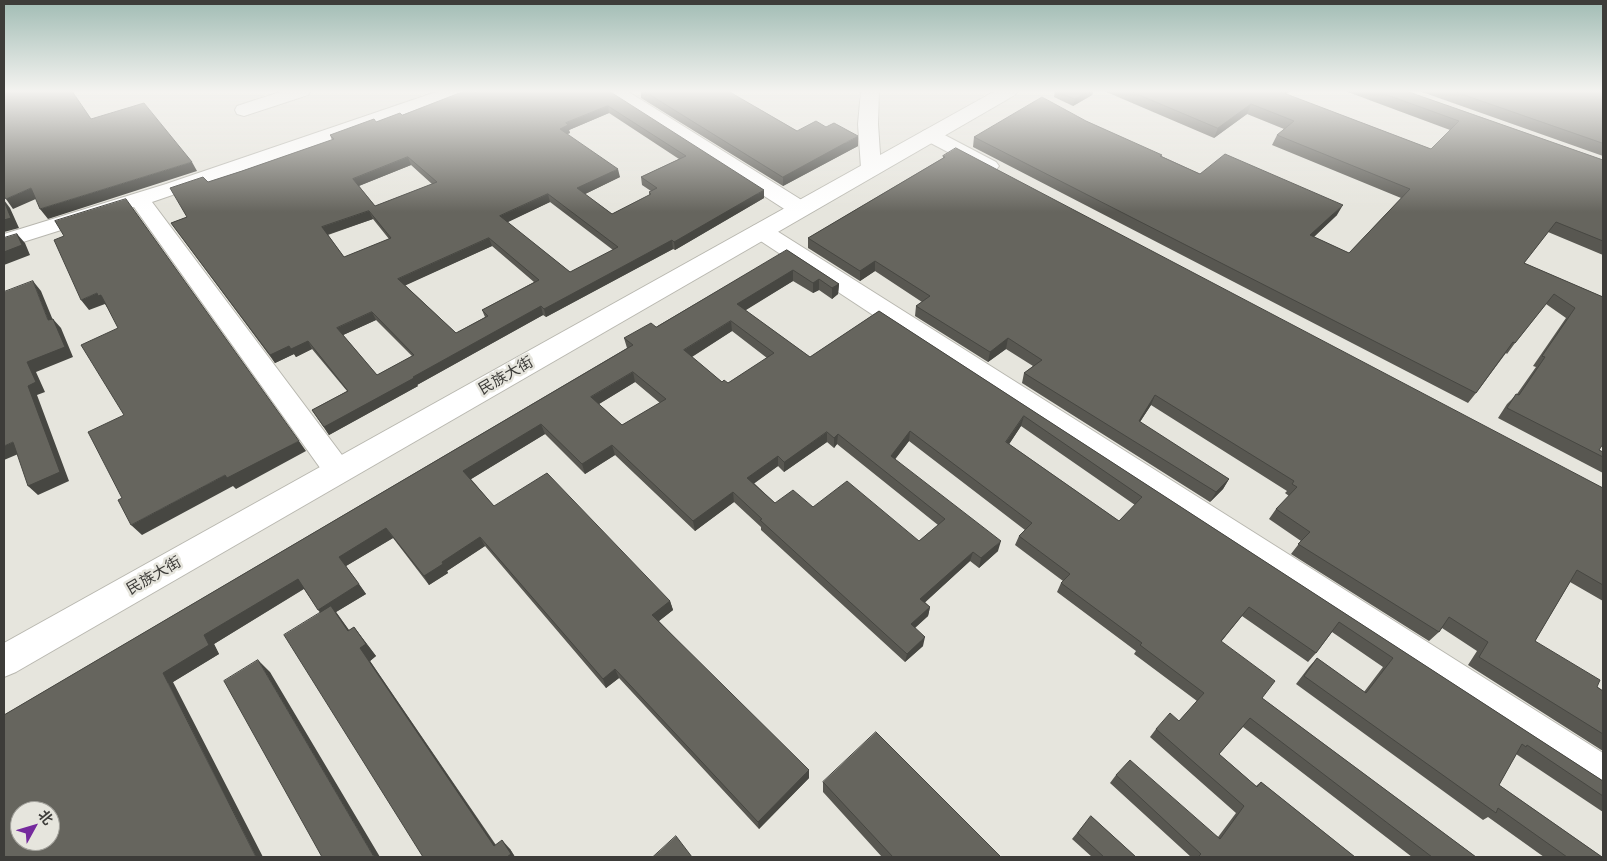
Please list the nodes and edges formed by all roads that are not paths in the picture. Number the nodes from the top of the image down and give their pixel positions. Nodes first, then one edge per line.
1 (338, 131) edge
2 (677, 131) edge
3 (869, 131) edge
4 (937, 131) edge
5 (930, 135) junction
6 (872, 168) junction
7 (1010, 177) edge
8 (138, 198) junction
9 (800, 209) junction
10 (761, 231) junction
11 (4, 241) edge
12 (338, 471) junction
13 (4, 661) edge
14 (1603, 774) edge

1 - 8 street
2 - 9 street
3 - 6 street
4 - 5 street, 民族大街
5 - 6 street, 民族大街
5 - 7 street
6 - 9 street, 民族大街
8 - 11 street
8 - 12 street
9 - 10 street, 民族大街
10 - 12 street, 民族大街
10 - 14 street
12 - 13 street, 民族大街

